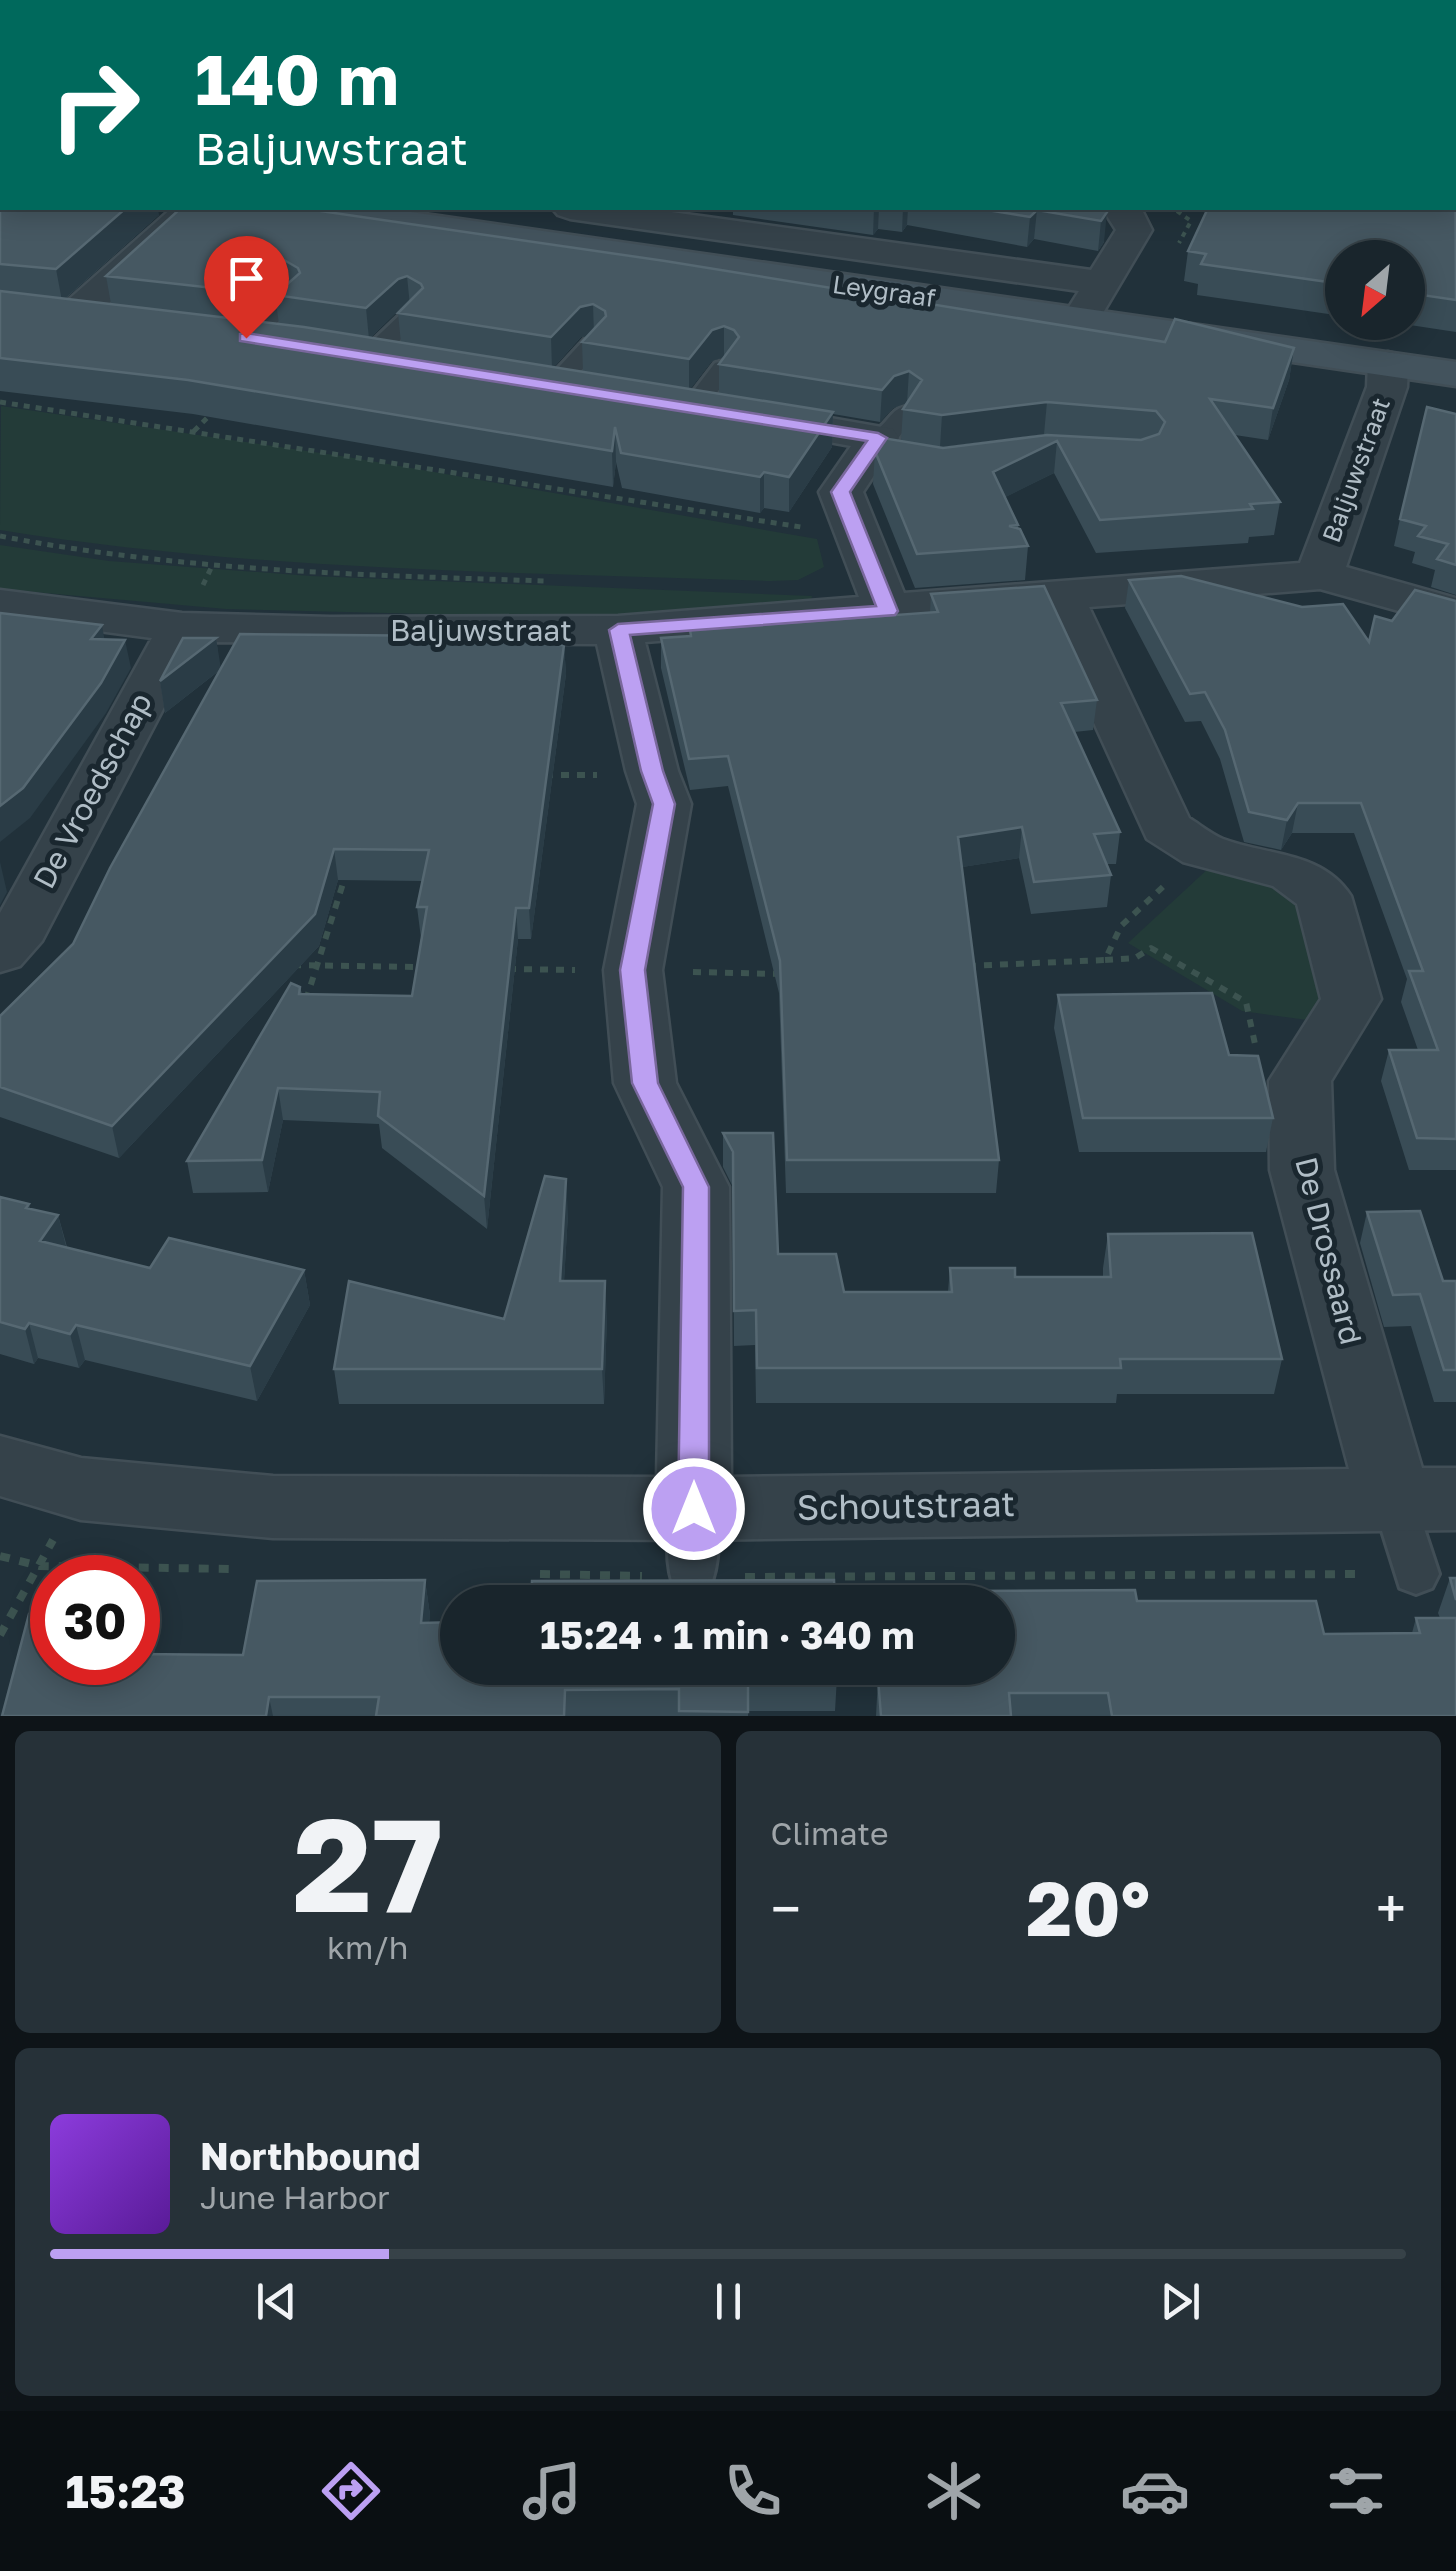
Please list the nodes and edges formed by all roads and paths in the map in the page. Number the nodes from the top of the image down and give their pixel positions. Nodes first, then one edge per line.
1 (189, 210) edge
2 (327, 210) edge
3 (584, 210) edge
4 (1122, 210) edge
5 (1102, 283) junction
6 (289, 301) edge
7 (412, 317) edge
8 (1080, 320) junction
9 (130, 324) edge
10 (258, 339) joint
11 (592, 345) edge
12 (356, 352) joint
13 (416, 362) edge
14 (1388, 364) junction
15 (723, 368) edge
16 (1456, 374) edge
17 (537, 382) joint
18 (599, 392) edge
19 (0, 402) edge
20 (676, 404) joint
21 (193, 432) junction
22 (884, 434) junction
23 (922, 461) edge
24 (532, 470) edge
25 (521, 483) junction
26 (857, 526) junction
27 (0, 536) edge
28 (1322, 576) junction
29 (564, 582) dead end
30 (1062, 598) junction
31 (0, 604) edge
32 (888, 611) junction
33 (1456, 613) edge
34 (182, 627) junction
35 (618, 630) junction
36 (539, 775) edge
37 (654, 775) junction
38 (350, 864) edge
39 (0, 953) edge
40 (1105, 960) dead end
41 (300, 1012) edge
42 (1300, 1081) junction
43 (0, 1466) edge
44 (82, 1489) junction
45 (1425, 1499) edge
46 (693, 1543) junction
47 (1416, 1574) dead end
48 (0, 1636) edge

1 - 9 street
2 - 8 street, Leygraaf
3 - 5 street, Leygraaf
4 - 5 street
5 - 8 street
6 - 10 lane
7 - 12 lane
8 - 14 street, Leygraaf
10 - 21 path
11 - 17 lane
12 - 13 street
14 - 16 street, Leygraaf
14 - 28 street, Baljuwstraat
15 - 20 lane
17 - 18 street
19 - 21 path
20 - 22 street
21 - 25 path
22 - 23 street
22 - 26 street
24 - 25 path
25 - 26 path
26 - 32 street
27 - 29 path
28 - 30 street, Baljuwstraat
28 - 33 street, Baljuwstraat
30 - 32 street, Baljuwstraat
30 - 42 street
31 - 34 street, Baljuwstraat
32 - 35 street, Baljuwstraat
34 - 35 street, Baljuwstraat
34 - 39 street, De Vroedschap
35 - 37 street
36 - 37 path
37 - 46 street
38 - 41 path
40 - 42 path
42 - 45 street, De Drossaard
43 - 44 street, Schoutstraat
44 - 46 street, Schoutstraat
44 - 48 path
45 - 46 street, Schoutstraat
45 - 47 lane

